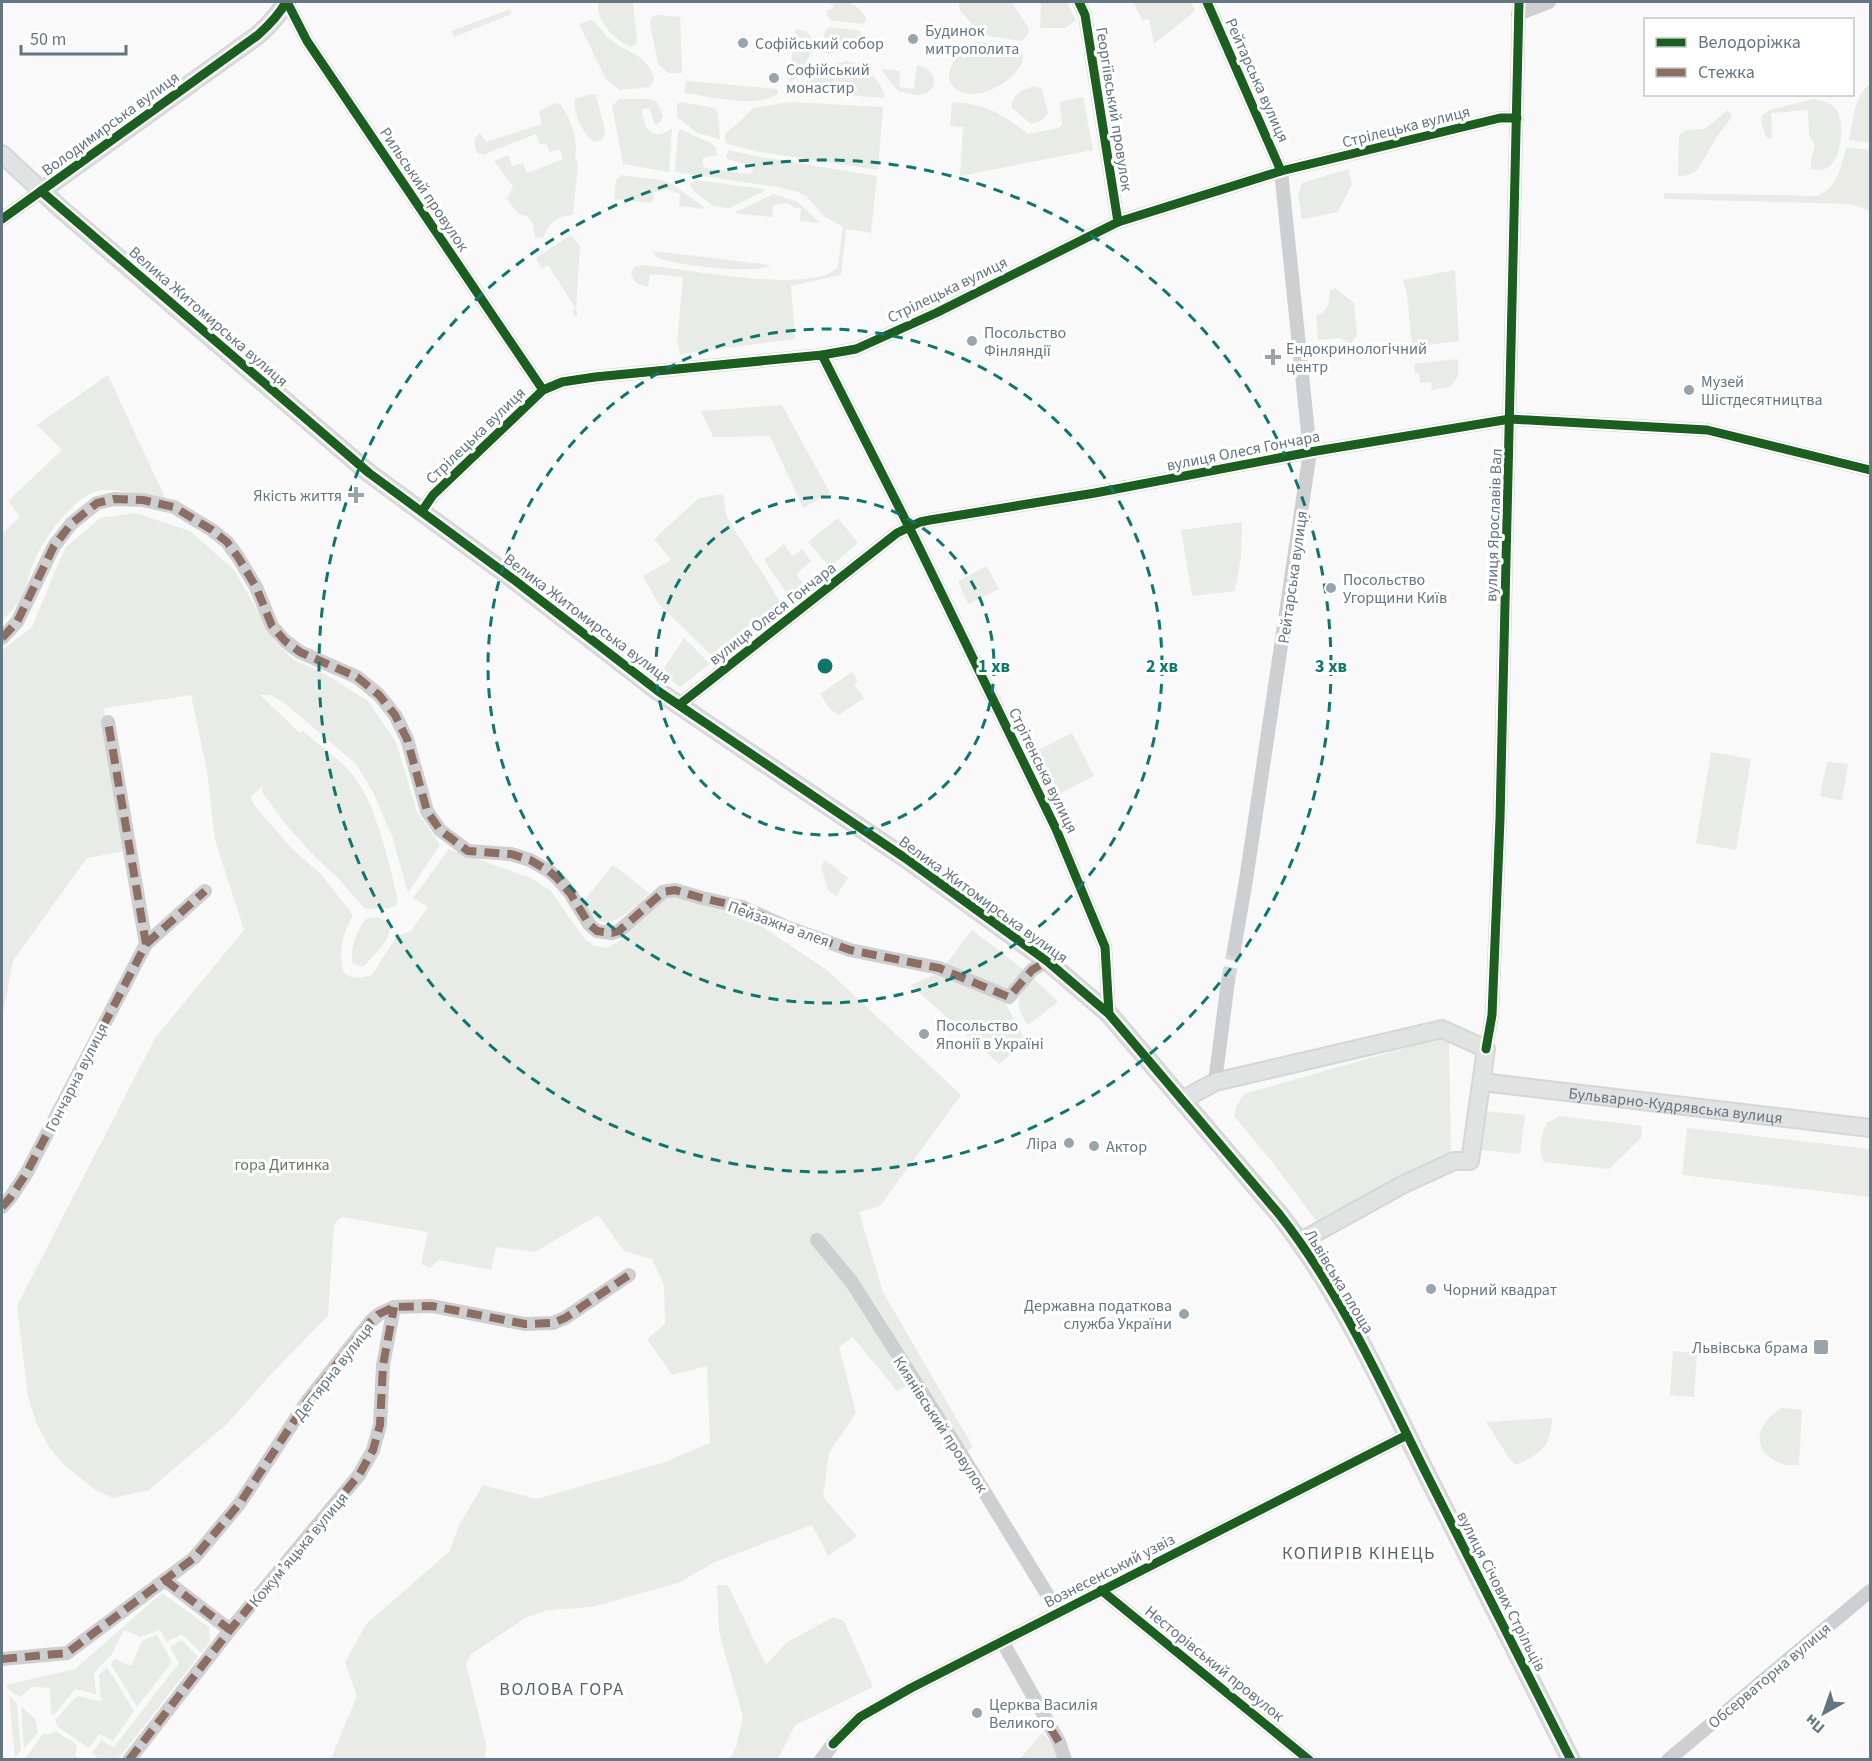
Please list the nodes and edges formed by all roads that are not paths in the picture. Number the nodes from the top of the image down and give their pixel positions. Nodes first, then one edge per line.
1 (287, 2) edge
2 (1079, 2) edge
3 (1207, 2) edge
4 (1548, 2) edge
5 (1518, 8) edge
6 (1516, 118) junction
7 (2, 154) edge
8 (1281, 171) junction
9 (41, 191) junction
10 (2, 219) edge
11 (1118, 222) junction
12 (822, 355) junction
13 (543, 390) junction
14 (1510, 419) junction
15 (1310, 452) junction
16 (1870, 470) edge
17 (422, 512) junction
18 (909, 527) junction
19 (2, 638) edge
20 (678, 705) junction
21 (108, 722) dead end
22 (205, 891) dead end
23 (146, 944) junction
24 (1234, 950) tunnel mouth
25 (1047, 961) junction
26 (1228, 981) tunnel mouth
27 (1109, 1014) junction
28 (1486, 1049) junction
29 (1215, 1082) junction
30 (1482, 1082) junction
31 (1182, 1100) junction
32 (1870, 1128) edge
33 (2, 1207) edge
34 (817, 1240) dead end
35 (1301, 1241) junction
36 (629, 1275) dead end
37 (394, 1307) junction
38 (1407, 1435) junction
39 (165, 1580) junction
40 (1101, 1590) junction
41 (1870, 1591) edge
42 (1058, 1612) junction
43 (230, 1630) junction
44 (1002, 1641) junction
45 (2, 1659) edge
46 (129, 1760) edge
47 (821, 1760) edge
48 (1065, 1760) edge
49 (1310, 1760) edge
50 (1571, 1760) edge
51 (1668, 1760) edge

1 - 9 main road, Володимирська вулиця
1 - 13 street, Рильський провулок
2 - 11 street, Георгіївський провулок
3 - 8 street, Рейтарська вулиця
4 - 5 street
5 - 6 street, вулиця Ярославів Вал
6 - 8 street, Стрілецька вулиця
6 - 14 street, вулиця Ярославів Вал
7 - 9 main road, Велика Житомирська вулиця
8 - 11 street, Стрілецька вулиця
8 - 15 street, Рейтарська вулиця
9 - 10 street, Володимирська вулиця
9 - 17 main road, Велика Житомирська вулиця
11 - 12 street, Стрілецька вулиця
12 - 13 street, Стрілецька вулиця
12 - 18 street, Стрітенська вулиця
13 - 17 street, Стрілецька вулиця
14 - 15 street, вулиця Олеся Гончара
14 - 16 street, вулиця Олеся Гончара
14 - 28 street, вулиця Ярославів Вал
15 - 18 street, вулиця Олеся Гончара
15 - 24 street, Рейтарська вулиця
17 - 20 main road, Велика Житомирська вулиця
18 - 20 street, вулиця Олеся Гончара
18 - 27 street, Стрітенська вулиця
19 - 25 street, Пейзажна алея
20 - 25 main road, Велика Житомирська вулиця
21 - 23 street
22 - 23 street, Гончарна вулиця
23 - 33 street, Гончарна вулиця
25 - 27 main road, Велика Житомирська вулиця
26 - 29 street
27 - 31 main road, Велика Житомирська вулиця
28 - 29 main road
28 - 30 main road, Львівська площа
29 - 31 main road
30 - 32 main road, Бульварно-Кудрявська вулиця
30 - 35 main road, Львівська площа
31 - 35 main road, Львівська площа
34 - 42 street, Киянівський провулок
35 - 38 main road, Львівська площа
36 - 37 street
37 - 39 street, Дегтярна вулиця
37 - 43 street, Кожумʼяцька вулиця
38 - 40 street, Вознесенський узвіз
38 - 50 main road, вулиця Січових Стрільців
39 - 43 street
39 - 45 street, Дегтярна вулиця
40 - 42 street, Вознесенський узвіз
40 - 49 street, Несторівський провулок
41 - 51 street, Обсерваторна вулиця
42 - 44 street, Вознесенський узвіз
43 - 46 street, Кожумʼяцька вулиця
44 - 47 street, Вознесенський узвіз
44 - 48 street

